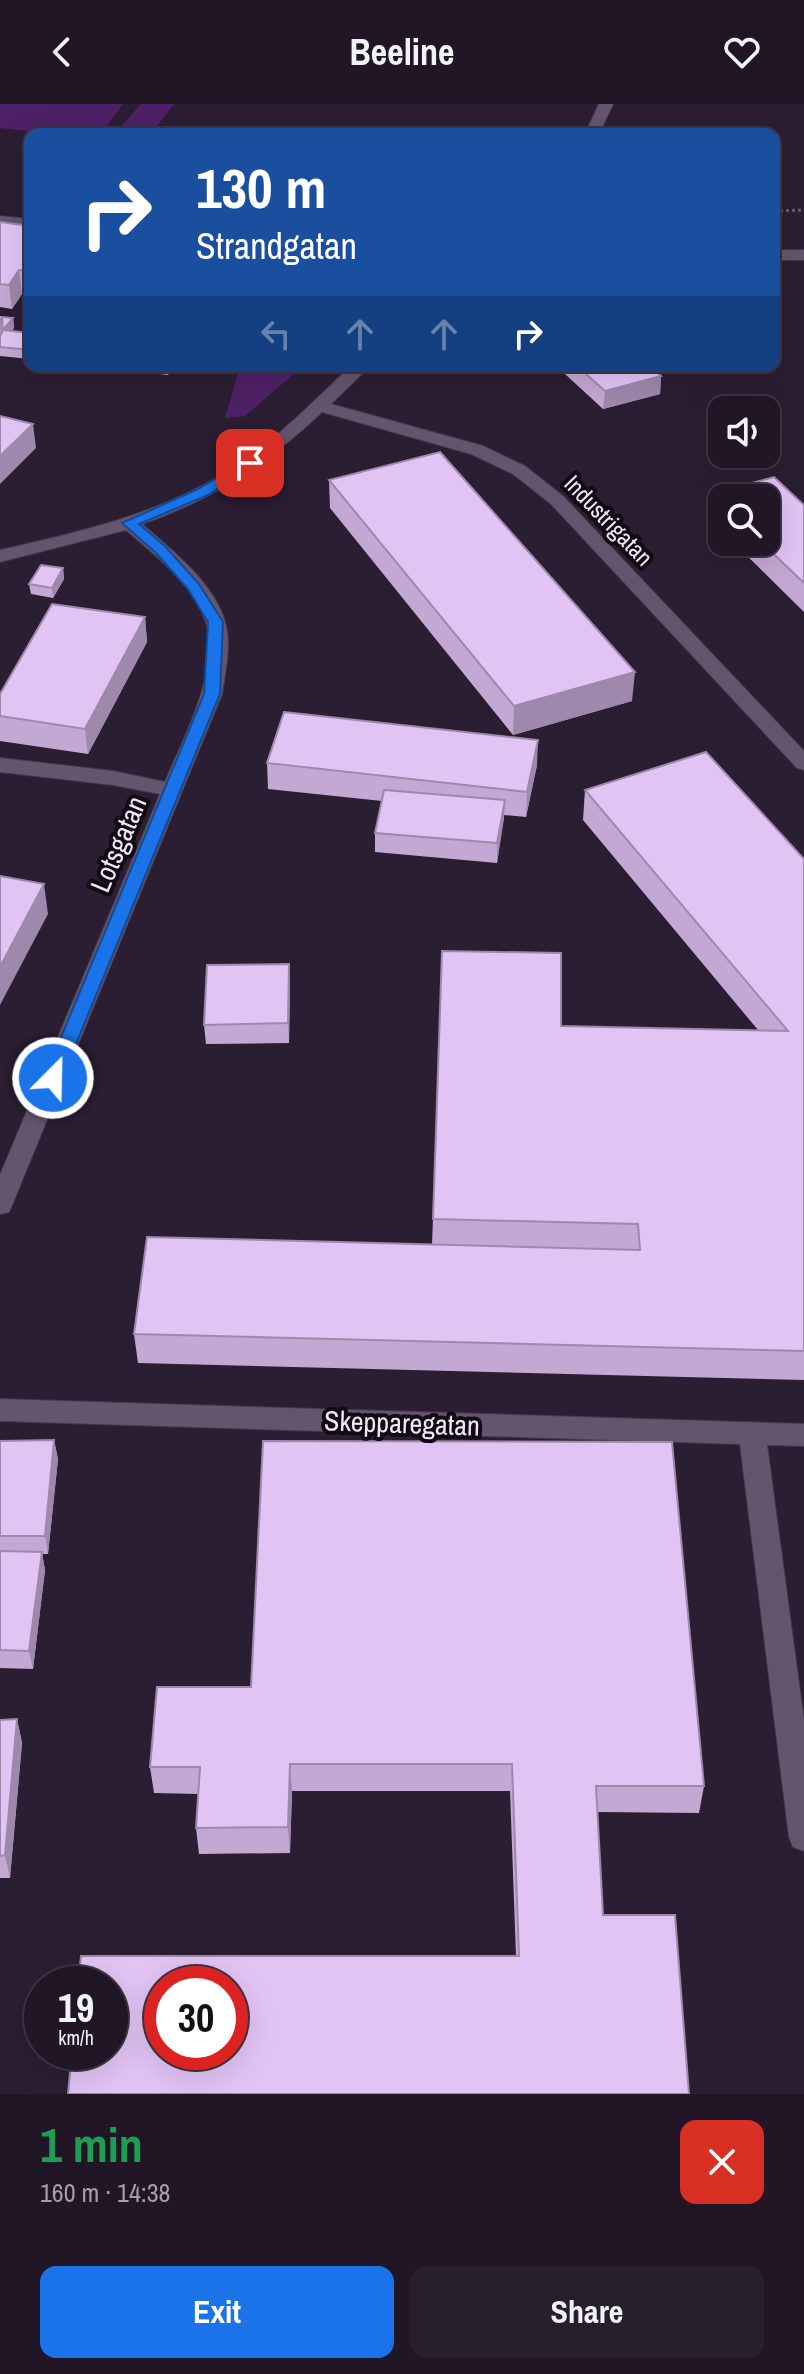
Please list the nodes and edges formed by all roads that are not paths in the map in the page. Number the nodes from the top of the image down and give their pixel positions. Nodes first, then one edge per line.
1 (606, 104) edge
2 (595, 128) edge
3 (0, 221) edge
4 (24, 223) edge
5 (780, 255) edge
6 (804, 255) edge
7 (355, 372) edge
8 (319, 406) junction
9 (129, 523) junction
10 (0, 556) edge
11 (804, 763) edge
12 (0, 765) edge
13 (174, 790) junction
14 (0, 1205) edge
15 (0, 1410) edge
16 (752, 1433) junction
17 (804, 1435) edge
18 (804, 1837) edge

1 - 2 street
3 - 4 street
5 - 6 street
7 - 8 street
8 - 9 street
8 - 11 street, Industrigatan
9 - 10 street
9 - 13 street, Lotsgatan
12 - 13 street
13 - 14 street, Lotsgatan
15 - 16 street, Skepparegatan
16 - 17 street, Skepparegatan
16 - 18 street

